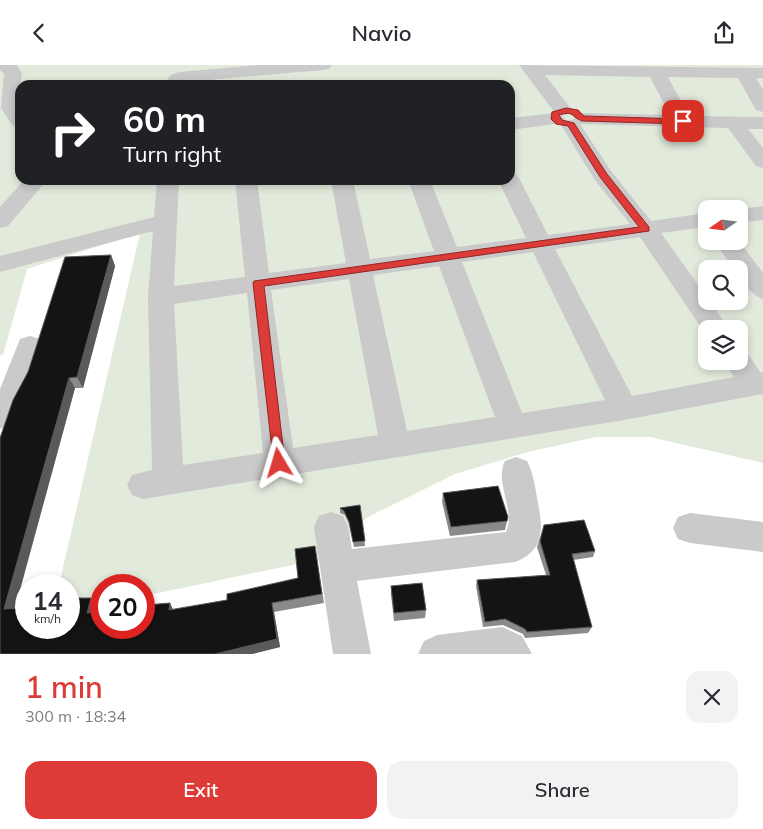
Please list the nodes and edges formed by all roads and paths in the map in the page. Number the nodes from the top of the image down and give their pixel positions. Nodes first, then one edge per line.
1 (1, 65) edge
2 (318, 65) edge
3 (531, 67) edge
4 (656, 72) junction
5 (744, 73) junction
6 (763, 73) edge
7 (176, 80) edge
8 (317, 80) edge
9 (763, 106) edge
10 (10, 114) edge
11 (567, 118) junction
12 (683, 121) junction
13 (733, 122) junction
14 (515, 123) edge
15 (763, 123) edge
16 (763, 162) edge
17 (32, 185) edge
18 (168, 185) edge
19 (247, 185) edge
20 (343, 185) edge
21 (421, 185) edge
22 (512, 185) edge
23 (763, 213) edge
24 (748, 215) edge
25 (0, 221) edge
26 (165, 221) junction
27 (698, 221) edge
28 (646, 229) junction
29 (541, 244) junction
30 (733, 250) edge
31 (449, 257) junction
32 (0, 263) edge
33 (360, 269) junction
34 (258, 283) junction
35 (763, 290) edge
36 (161, 297) junction
37 (710, 320) edge
38 (30, 346) dead end
39 (752, 376) edge
40 (9, 381) edge
41 (624, 409) junction
42 (0, 417) edge
43 (514, 427) junction
44 (395, 445) junction
45 (279, 463) junction
46 (516, 470) dead end
47 (331, 527) dead end
48 (690, 528) dead end
49 (763, 537) edge
50 (338, 567) junction
51 (352, 654) edge
52 (437, 654) edge
53 (513, 654) edge

1 - 10 street
2 - 7 street
2 - 8 street
3 - 4 street
3 - 11 street
4 - 5 street
4 - 12 street
5 - 6 street
5 - 9 street
11 - 12 street
11 - 14 street
11 - 28 street
12 - 13 street
13 - 15 street
13 - 16 street
17 - 25 street
18 - 26 street
19 - 34 street
20 - 33 street
21 - 31 street
22 - 29 street
23 - 24 street
26 - 32 street
26 - 36 street
27 - 28 street
28 - 29 street
28 - 37 street
29 - 31 street
29 - 41 street
30 - 35 street
31 - 33 street
31 - 43 street
33 - 34 street
33 - 44 street
34 - 36 street
34 - 45 street
36 - 45 street
38 - 40 street
39 - 41 street
40 - 42 street
41 - 43 street
43 - 44 street
44 - 45 street
46 - 50 street
47 - 50 street
48 - 49 street
50 - 51 street
52 - 53 street

